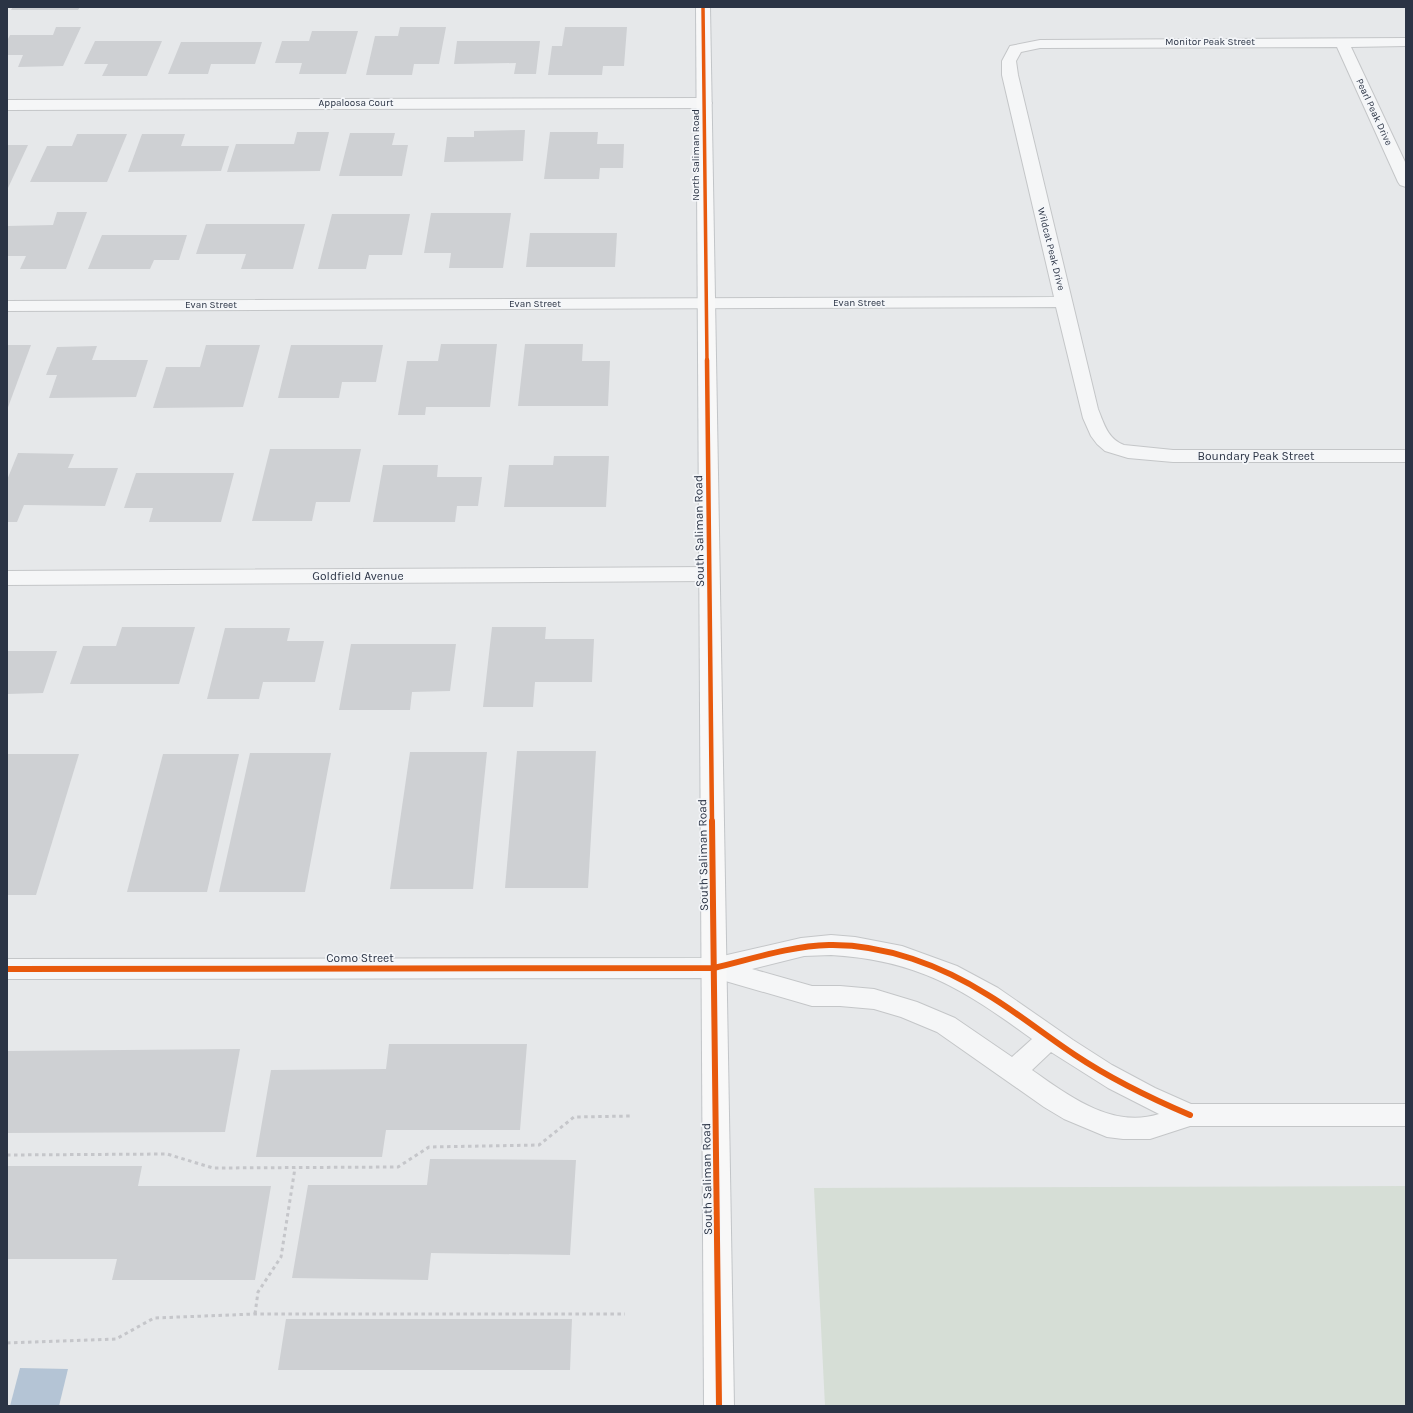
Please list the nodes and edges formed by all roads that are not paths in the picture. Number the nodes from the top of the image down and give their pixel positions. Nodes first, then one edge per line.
1 (703, 7) edge
2 (1342, 42) junction
3 (1406, 42) edge
4 (1015, 50) joint
5 (704, 102) junction
6 (7, 105) edge
7 (1406, 182) edge
8 (1064, 302) junction
9 (706, 303) junction
10 (7, 306) edge
11 (1108, 446) joint
12 (1406, 456) edge
13 (710, 574) junction
14 (7, 578) edge
15 (714, 968) junction
16 (7, 969) edge
17 (1050, 1038) junction
18 (1013, 1071) junction
19 (1406, 1114) edge
20 (1190, 1115) junction
21 (719, 1406) edge

1 - 5 main road, North Saliman Road
2 - 3 street, Monitor Peak Street
2 - 4 street, Monitor Peak Street
2 - 7 street, Pearl Peak Drive
4 - 8 street, Wildcat Peak Drive
5 - 6 street, Appaloosa Court
5 - 9 main road, North Saliman Road
8 - 9 street, Evan Street
8 - 11 street, Wildcat Peak Drive
9 - 10 street, Evan Street
9 - 13 main road, South Saliman Road
11 - 12 street, Boundary Peak Street
13 - 14 street, Goldfield Avenue
13 - 15 main road, South Saliman Road
15 - 16 street, Como Street
15 - 17 street
15 - 18 street
15 - 21 main road, South Saliman Road
17 - 18 street
17 - 20 street
18 - 20 street
19 - 20 street

